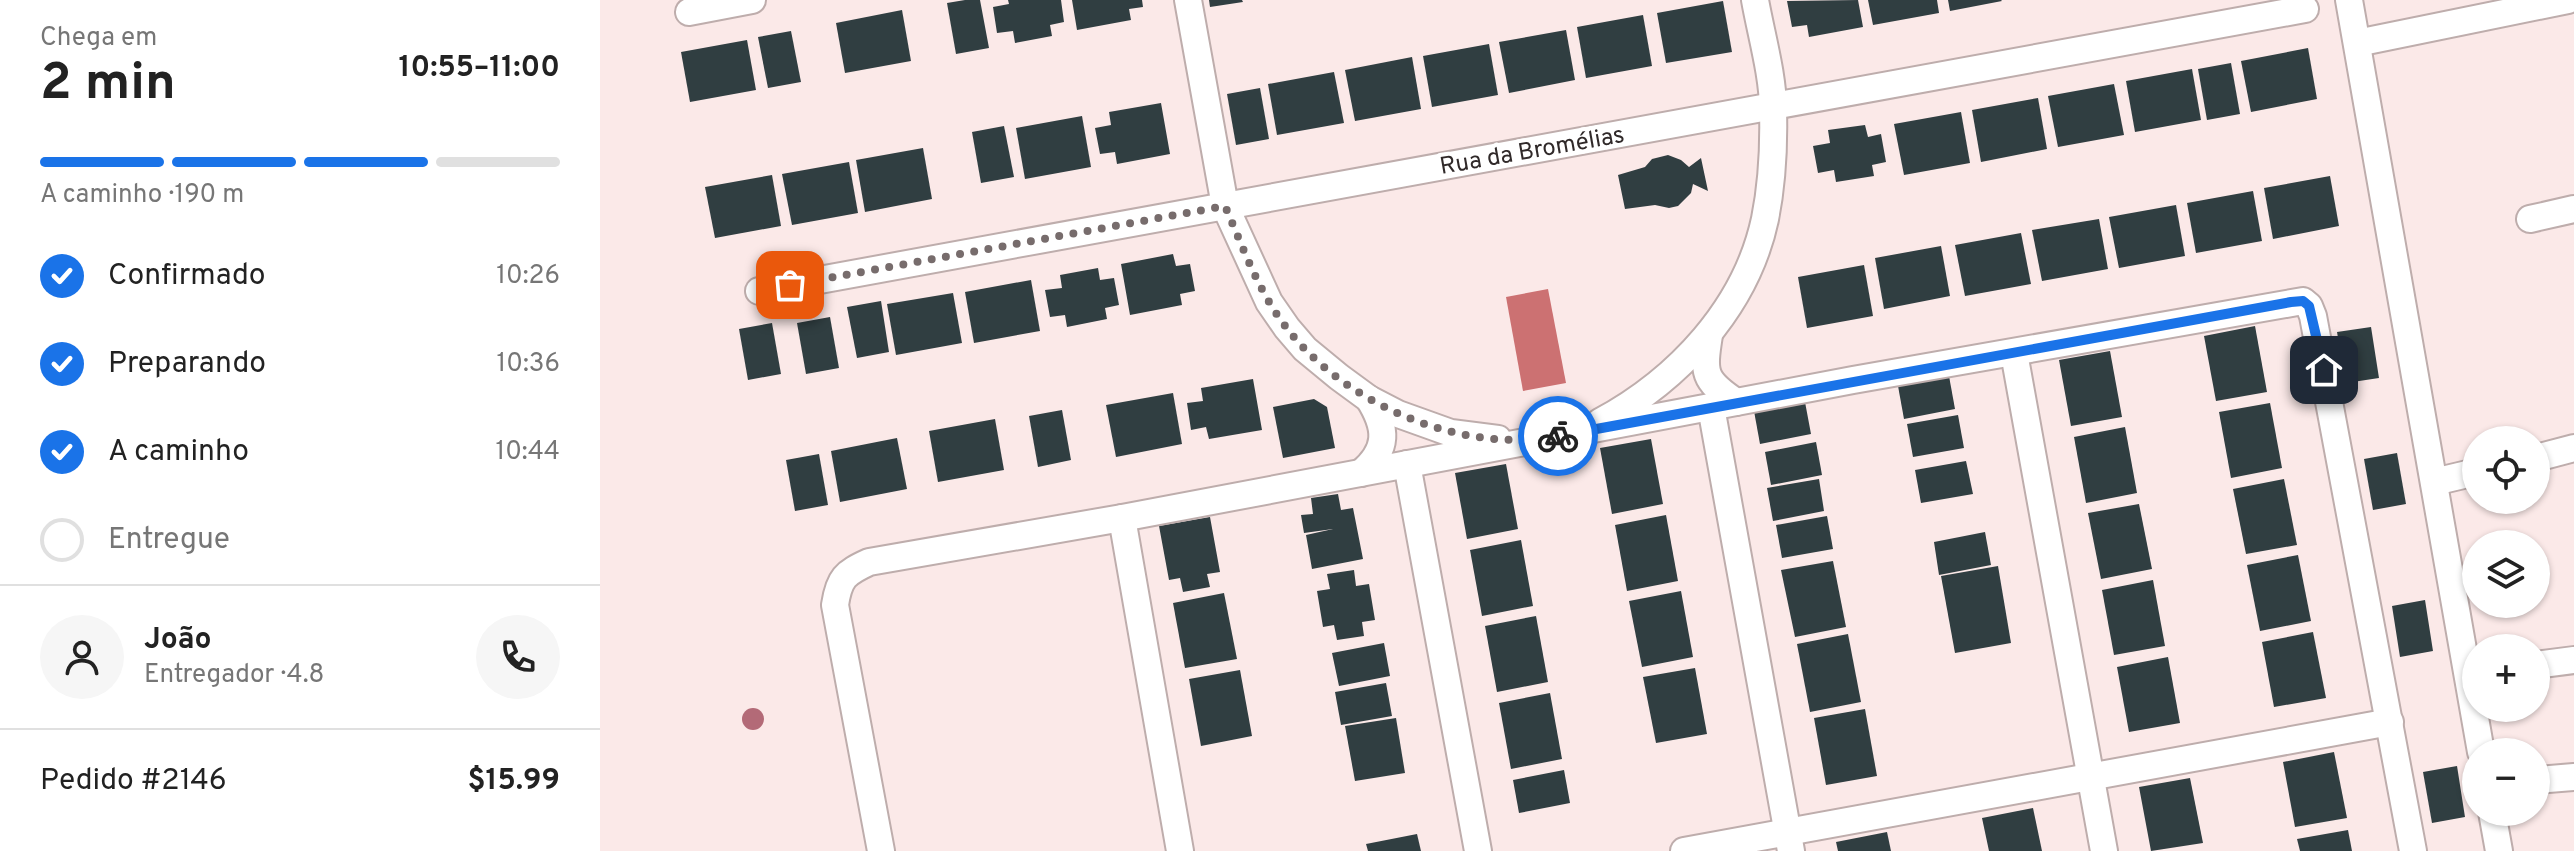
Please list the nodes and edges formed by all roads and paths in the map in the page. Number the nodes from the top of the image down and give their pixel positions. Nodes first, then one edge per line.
1 (752, 0) edge
2 (1188, 0) edge
3 (1755, 0) edge
4 (2349, 0) edge
5 (2568, 0) edge
6 (2305, 9) dead end
7 (689, 12) dead end
8 (2357, 43) junction
9 (1773, 106) junction
10 (1225, 206) junction
11 (2574, 209) edge
12 (2530, 219) dead end
13 (759, 291) dead end
14 (1709, 335) junction
15 (2014, 353) junction
16 (1369, 399) junction
17 (1724, 405) junction
18 (1582, 431) junction
19 (1529, 442) junction
20 (2574, 448) edge
21 (2550, 454) edge
22 (1407, 464) junction
23 (1361, 473) junction
24 (2462, 475) edge
25 (2434, 482) junction
26 (1122, 518) junction
27 (2463, 634) edge
28 (2574, 660) edge
29 (2550, 663) edge
30 (2390, 722) junction
31 (2091, 777) junction
32 (2574, 777) edge
33 (2550, 779) edge
34 (2495, 826) edge
35 (1789, 842) edge
36 (881, 851) edge
37 (1180, 851) edge
38 (1478, 851) edge
39 (1684, 851) edge
40 (2104, 851) edge
41 (2413, 851) edge
42 (2499, 851) edge

1 - 7 street
2 - 10 street
3 - 9 street
4 - 8 street
5 - 8 street
6 - 9 street, Rua da Bromélias
8 - 25 street
9 - 10 street, Rua da Bromélias
9 - 14 street
10 - 13 street, Rua da Bromélias
10 - 16 street
11 - 12 street
14 - 17 street
14 - 18 street
15 - 17 street
15 - 30 street
15 - 31 street
16 - 19 street
16 - 23 street
17 - 18 street
17 - 35 street
18 - 19 street
19 - 22 street
20 - 21 street
22 - 23 street
22 - 38 street
23 - 26 street
24 - 25 street
25 - 27 street
26 - 36 street
26 - 37 street
28 - 29 street
30 - 31 street
30 - 41 street
31 - 35 street
31 - 40 street
32 - 33 street
34 - 42 street
35 - 39 street

